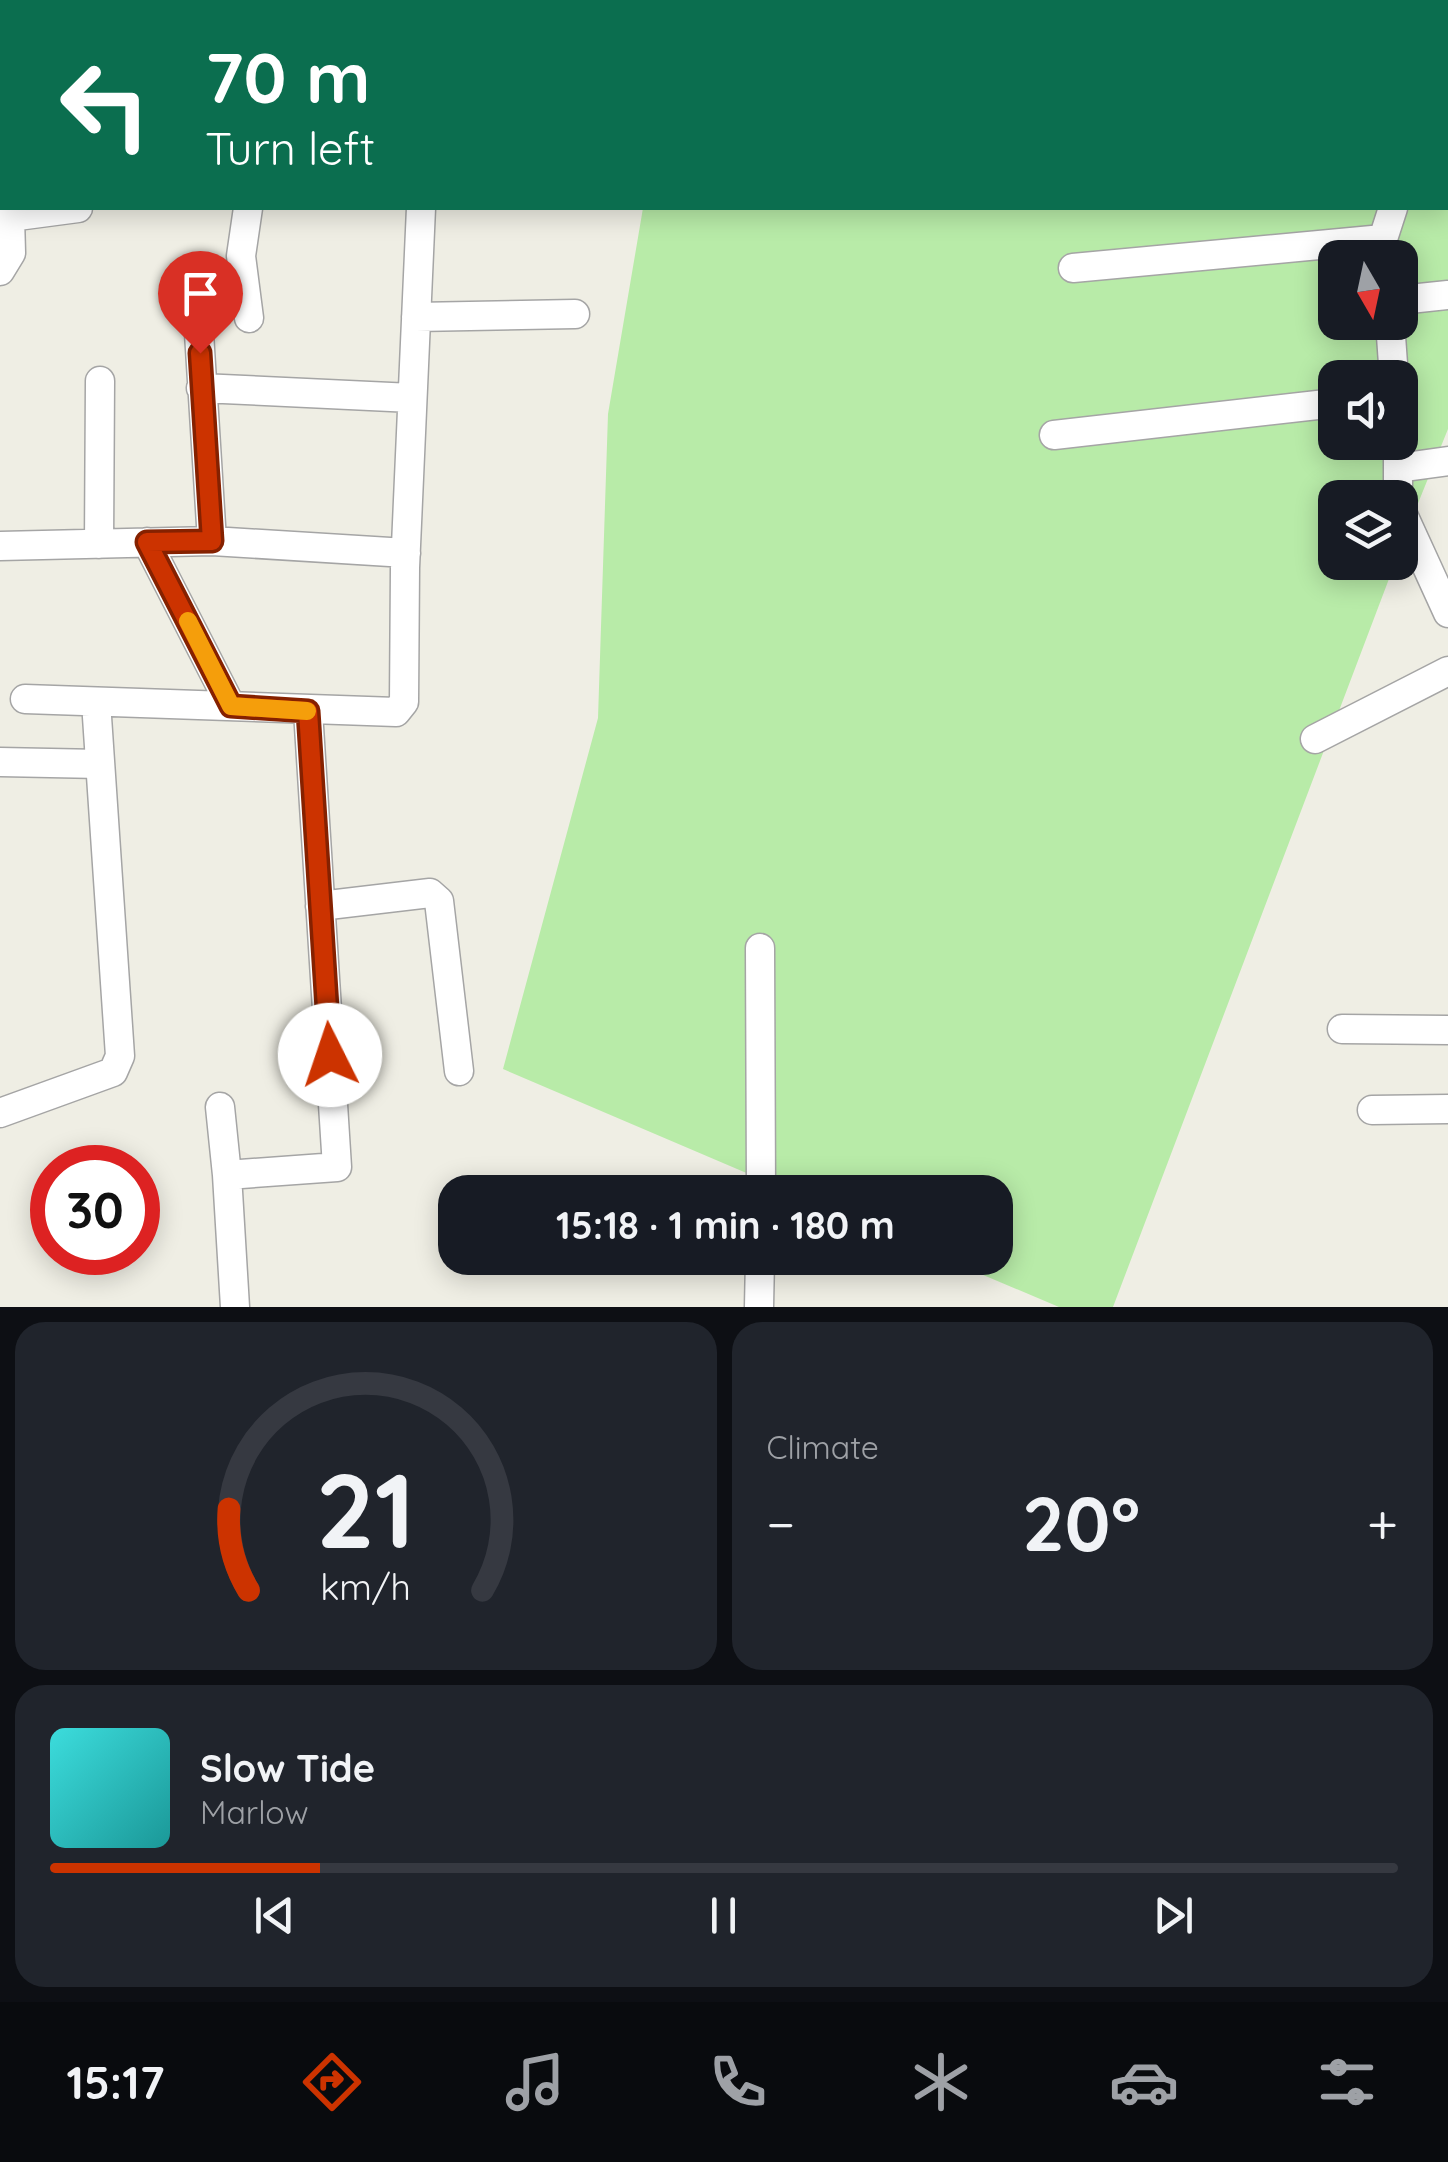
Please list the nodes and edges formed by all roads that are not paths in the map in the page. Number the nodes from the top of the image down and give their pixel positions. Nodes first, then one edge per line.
1 (63, 210) edge
2 (248, 210) edge
3 (421, 210) edge
4 (1393, 210) edge
5 (1386, 240) edge
6 (1318, 252) edge
7 (1073, 268) dead end
8 (0, 272) edge
9 (1448, 295) edge
10 (1418, 298) edge
11 (575, 314) dead end
12 (416, 316) junction
13 (198, 317) dead end
14 (249, 318) dead end
15 (100, 381) dead end
16 (202, 388) junction
17 (412, 398) junction
18 (1318, 405) edge
19 (1054, 435) dead end
20 (1418, 457) edge
21 (1448, 461) edge
22 (212, 541) junction
23 (147, 542) junction
24 (99, 544) junction
25 (0, 546) edge
26 (1418, 548) edge
27 (406, 553) junction
28 (1448, 614) edge
29 (1448, 671) edge
30 (25, 699) dead end
31 (96, 702) junction
32 (231, 706) junction
33 (308, 711) junction
34 (1316, 740) dead end
35 (0, 762) edge
36 (100, 764) junction
37 (320, 906) junction
38 (760, 948) dead end
39 (1342, 1029) dead end
40 (1448, 1030) edge
41 (459, 1071) dead end
42 (220, 1108) dead end
43 (1448, 1109) edge
44 (1372, 1110) dead end
45 (0, 1113) edge
46 (227, 1174) junction
47 (760, 1175) edge
48 (760, 1275) edge
49 (235, 1307) edge
50 (759, 1307) edge

1 - 8 street
2 - 14 street
3 - 12 street
4 - 5 street
6 - 7 street
9 - 10 street
11 - 12 street
12 - 17 street
13 - 16 street
15 - 24 street
16 - 17 street
16 - 22 street
17 - 27 street
18 - 19 street
20 - 21 street
22 - 23 street
22 - 27 street
23 - 24 street
23 - 32 street
24 - 25 street
26 - 28 street
27 - 33 street
29 - 34 street
30 - 31 street
31 - 32 street
31 - 36 street
32 - 33 street
33 - 37 street
35 - 36 street
36 - 45 street
37 - 41 street
37 - 46 street
38 - 47 street
39 - 40 street
42 - 46 street
43 - 44 street
46 - 49 street
48 - 50 street

